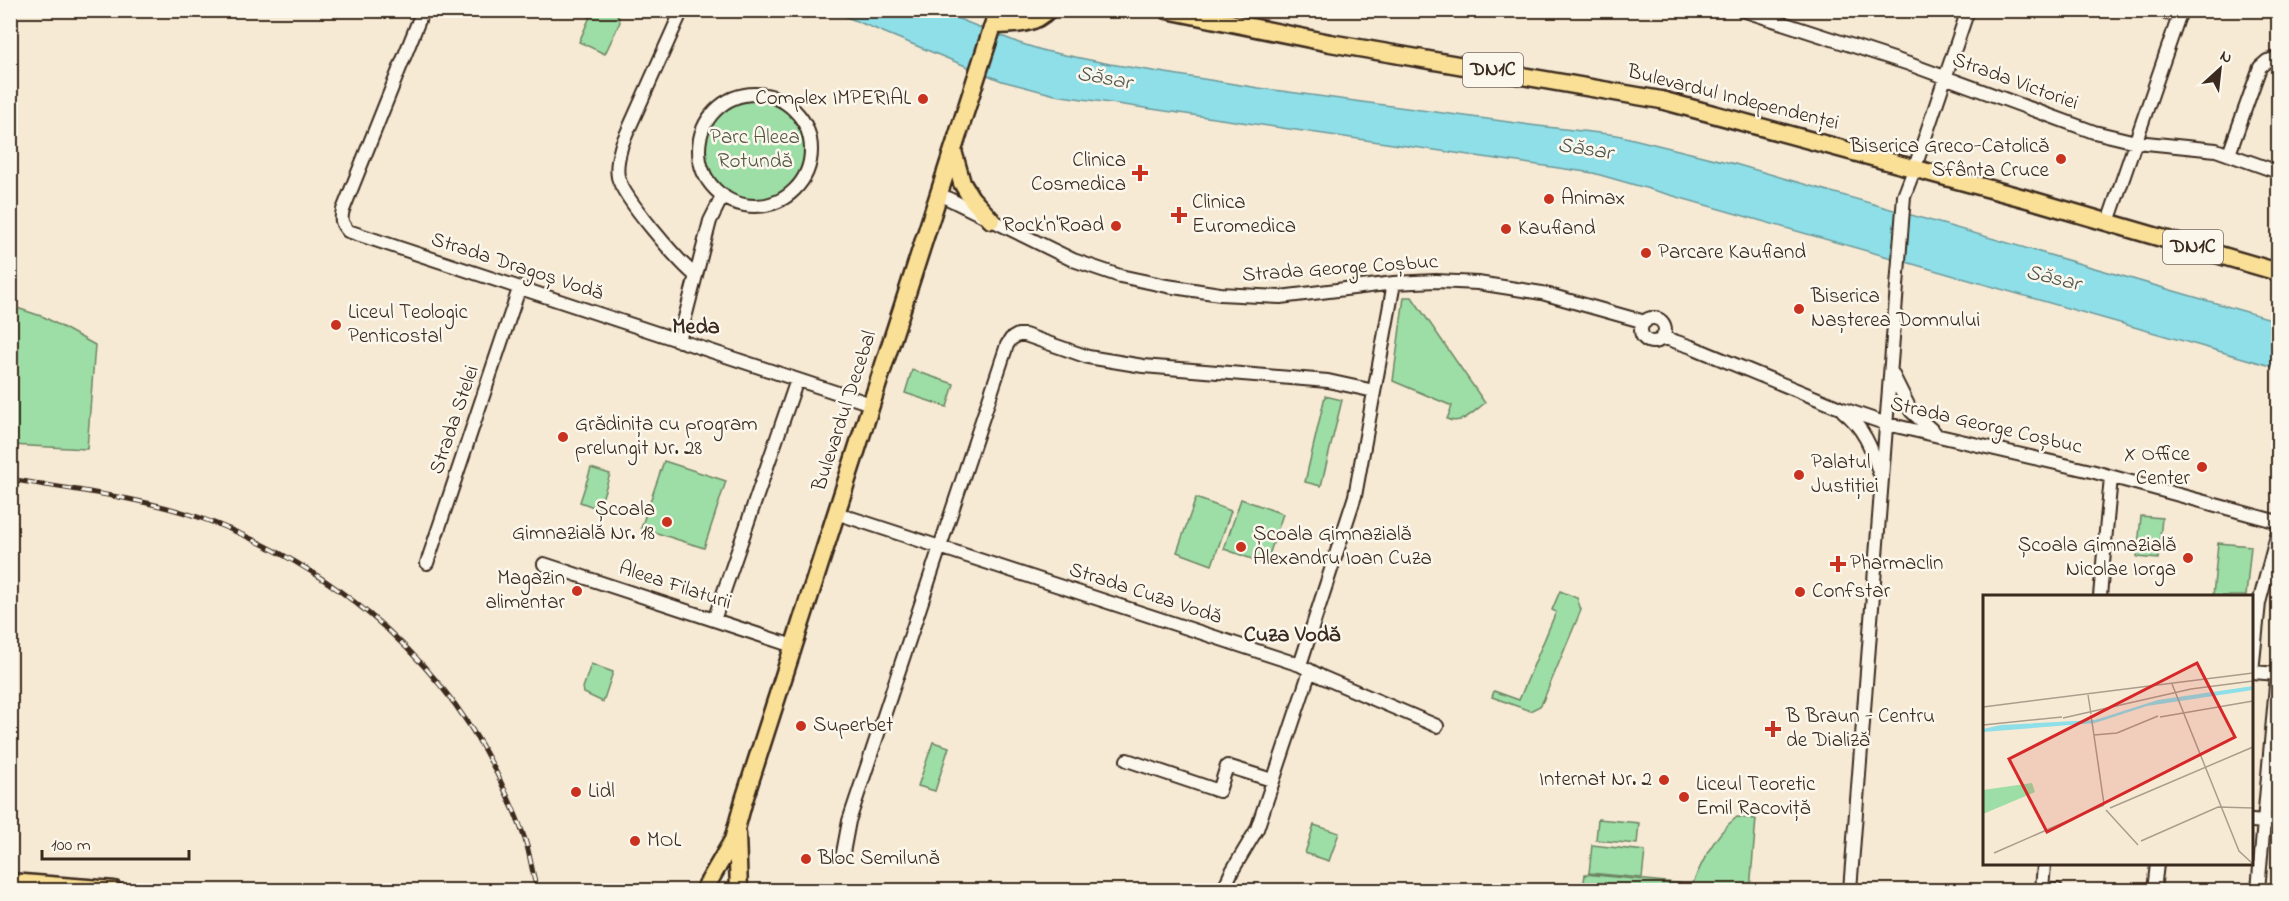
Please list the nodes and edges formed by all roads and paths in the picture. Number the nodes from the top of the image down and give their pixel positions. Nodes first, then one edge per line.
1 (423, 10) edge
2 (682, 10) edge
3 (1048, 10) edge
4 (1167, 10) edge
5 (1742, 10) edge
6 (1968, 10) edge
7 (2159, 10) edge
8 (2180, 14) edge
9 (996, 18) edge
10 (2278, 58) edge
11 (1944, 78) junction
12 (2136, 141) junction
13 (953, 151) junction
14 (2229, 154) junction
15 (1914, 170) junction
16 (2278, 172) edge
17 (939, 194) junction
18 (723, 195) junction
19 (991, 220) junction
20 (2108, 222) junction
21 (2278, 272) edge
22 (696, 276) junction
23 (1394, 283) junction
24 (519, 289) junction
25 (1643, 325) junction
26 (1663, 333) junction
27 (679, 341) junction
28 (1891, 372) junction
29 (796, 380) junction
30 (1374, 392) junction
31 (871, 404) junction
32 (1840, 408) junction
33 (1887, 424) junction
34 (1936, 434) junction
35 (2111, 477) junction
36 (1881, 478) junction
37 (836, 513) junction
38 (2278, 522) edge
39 (2278, 532) edge
40 (940, 547) junction
41 (427, 563) dead end
42 (544, 564) dead end
43 (2100, 595) edge
44 (714, 620) junction
45 (793, 646) junction
46 (2253, 662) edge
47 (1305, 668) junction
48 (2253, 672) edge
49 (2278, 674) edge
50 (1437, 726) dead end
51 (1127, 760) dead end
52 (1272, 780) junction
53 (2258, 821) edge
54 (2278, 823) edge
55 (736, 825) junction
56 (843, 853) dead end
57 (2044, 865) edge
58 (2157, 865) edge
59 (10, 882) edge
60 (708, 884) edge
61 (740, 888) edge
62 (2042, 890) edge
63 (114, 891) edge
64 (696, 891) edge
65 (1223, 891) edge
66 (1850, 891) edge
67 (2057, 891) edge
68 (2154, 891) edge
69 (2258, 891) edge

1 - 24 street, Strada Dragoș Vodă
2 - 22 street
3 - 9 main road
4 - 15 main road, Bulevardul Independenței / DN1C
5 - 11 street, Strada Victoriei
6 - 11 street
7 - 8 street
8 - 12 street
9 - 13 main road, Bulevardul Decebal
10 - 14 street
11 - 12 street, Strada Victoriei
11 - 15 street
12 - 14 street, Strada Victoriei
12 - 20 street
13 - 17 main road, Bulevardul Decebal
13 - 19 main road
14 - 16 street, Strada Victoriei
15 - 20 main road, Bulevardul Independenței / DN1C
15 - 28 street
17 - 19 street, Strada George Coșbuc
17 - 31 main road, Bulevardul Decebal
18 - 18 street
18 - 22 street
19 - 23 street, Strada George Coșbuc
20 - 21 main road, Bulevardul Independenței / DN1C
22 - 27 street
23 - 25 street, Strada George Coșbuc
23 - 30 street
24 - 27 street, Strada Dragoș Vodă
24 - 41 street, Strada Stelei
25 - 26 street, Strada George Coșbuc
25 - 26 street, Strada George Coșbuc
26 - 32 street, Strada George Coșbuc
27 - 29 street, Strada Dragoș Vodă
28 - 33 street
28 - 34 street
29 - 31 street, Strada Dragoș Vodă
29 - 44 street
30 - 40 street
30 - 47 street
31 - 37 main road, Bulevardul Decebal
32 - 33 street, Strada George Coșbuc
32 - 36 street
33 - 34 street, Strada George Coșbuc
33 - 36 street
34 - 35 street, Strada George Coșbuc
35 - 38 street, Strada George Coșbuc
35 - 43 street
36 - 66 street
37 - 40 street, Strada Cuza Vodă
37 - 45 main road, Bulevardul Decebal
39 - 46 street
40 - 47 street, Strada Cuza Vodă
40 - 56 street
42 - 44 street, Aleea Filaturii
44 - 45 street, Aleea Filaturii
45 - 55 main road, Bulevardul Decebal
47 - 50 street, Strada Cuza Vodă
47 - 52 street
48 - 49 street
49 - 53 street
51 - 52 street
52 - 65 street
53 - 54 street
53 - 69 street
55 - 60 main road, Bulevardul Decebal
55 - 61 main road, Bulevardul Decebal
57 - 62 street
58 - 68 street
59 - 63 main road
60 - 64 main road
62 - 67 street

